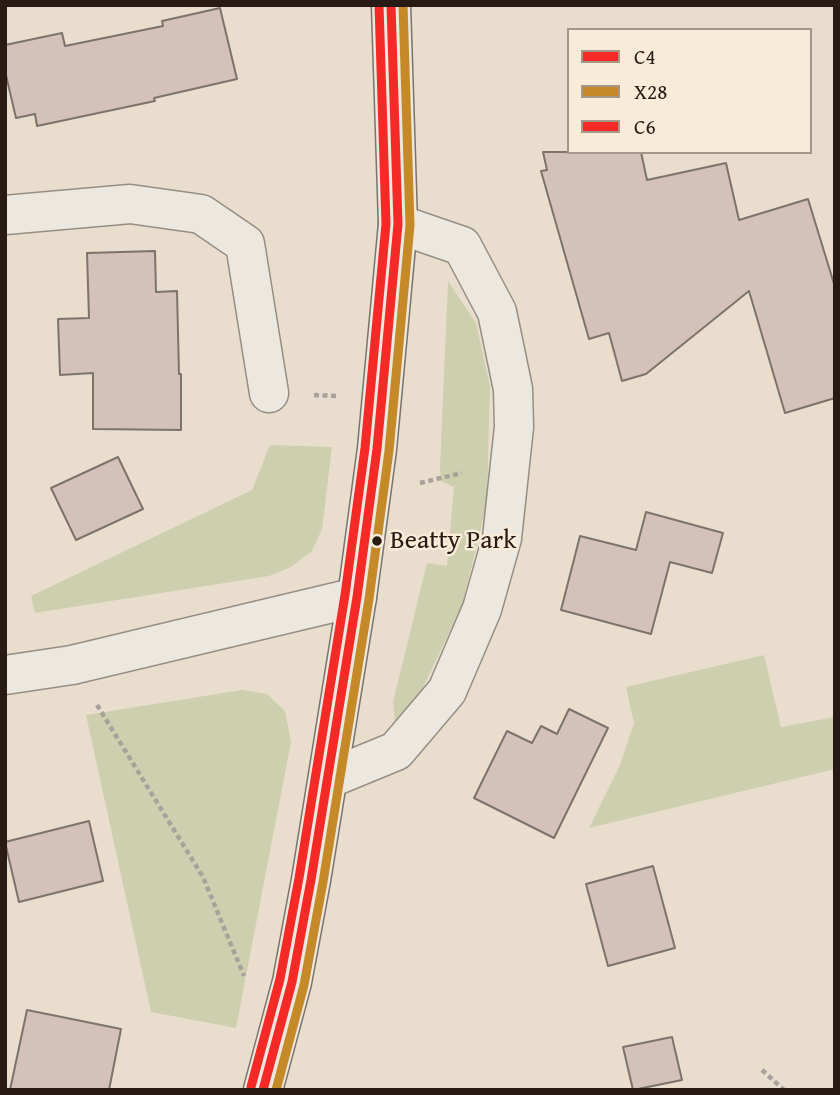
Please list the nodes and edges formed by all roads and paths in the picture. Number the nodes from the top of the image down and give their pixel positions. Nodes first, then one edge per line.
1 (391, 5) edge
2 (5, 215) edge
3 (398, 224) junction
4 (269, 393) joint
5 (383, 397) junction
6 (511, 462) junction
7 (371, 495) junction
8 (357, 597) junction
9 (72, 665) junction
10 (5, 675) edge
11 (328, 779) junction
12 (274, 1048) junction
13 (762, 1070) dead end
14 (263, 1090) edge
15 (784, 1090) edge

1 - 3 street
2 - 4 street
3 - 5 street
3 - 6 street
4 - 5 path
5 - 7 street
6 - 7 path
6 - 11 street
7 - 8 street
8 - 9 street
8 - 11 street
9 - 10 street
9 - 12 path
11 - 12 street
12 - 14 street
13 - 15 path

